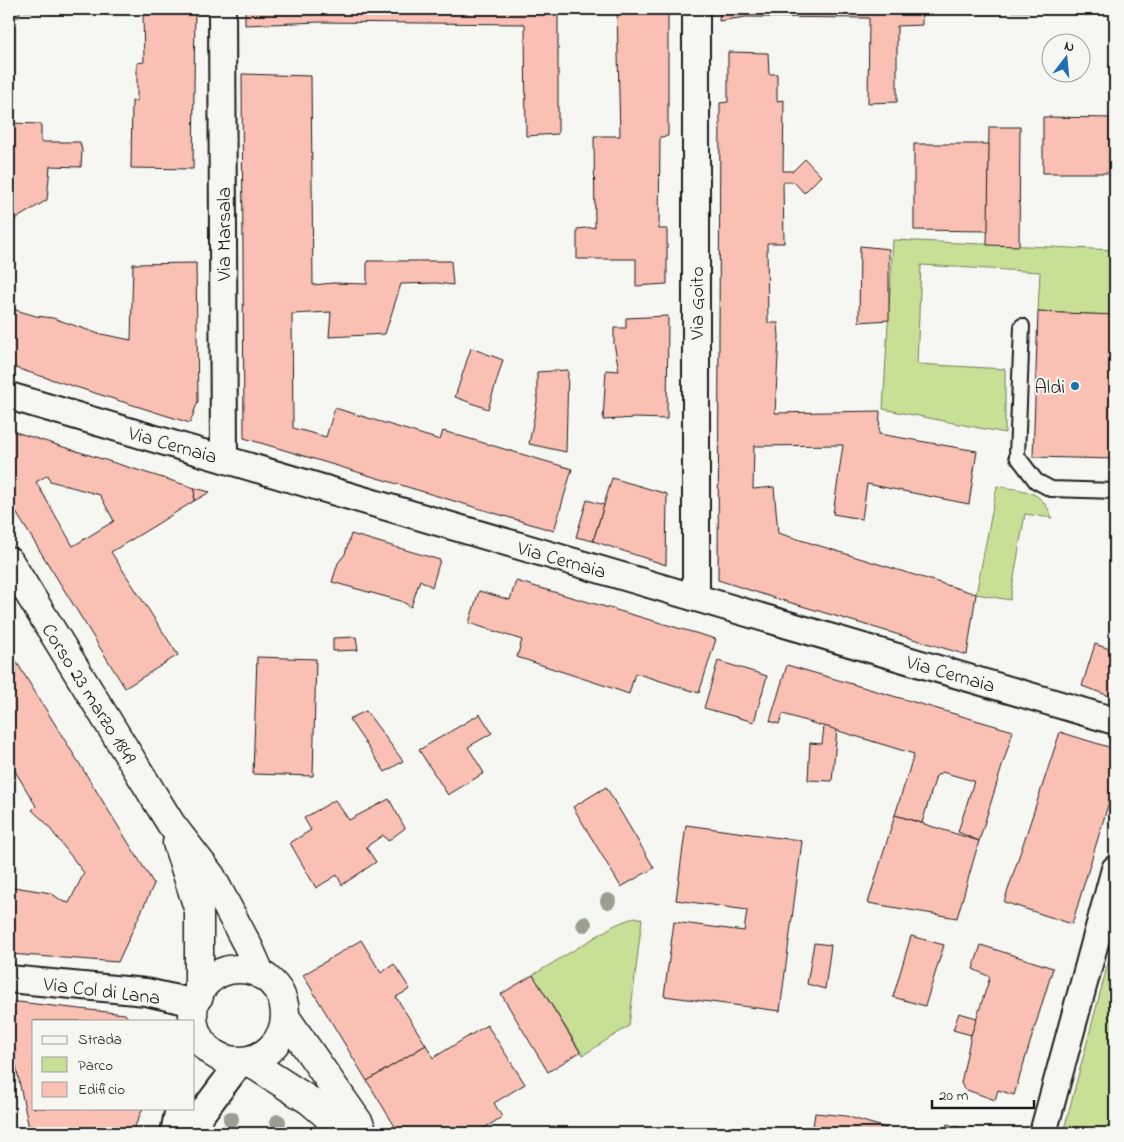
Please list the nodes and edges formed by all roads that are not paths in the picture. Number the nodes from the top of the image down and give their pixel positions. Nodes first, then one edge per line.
1 (222, 9) edge
2 (696, 9) edge
3 (1022, 326) dead end
4 (9, 396) edge
5 (224, 459) junction
6 (1115, 492) edge
7 (9, 561) edge
8 (696, 598) junction
9 (1115, 722) edge
10 (171, 824) junction
11 (1115, 869) edge
12 (261, 975) junction
13 (9, 979) edge
14 (195, 1013) edge
15 (286, 1018) junction
16 (244, 1061) junction
17 (179, 1110) edge
18 (174, 1133) edge
19 (187, 1133) edge
20 (342, 1133) edge
21 (363, 1133) edge
22 (1043, 1133) edge

1 - 5 street, Via Marsala
2 - 8 street, Via Goito
3 - 6 lane
4 - 5 street, Via Cernaia
5 - 8 street, Via Cernaia
7 - 10 street, Corso 23 marzo 1849
8 - 9 street, Via Cernaia
10 - 12 street, Corso 23 marzo 1849
10 - 14 street, Corso 23 marzo 1849
11 - 22 street
12 - 14 street
12 - 15 street
13 - 14 street, Via Col di Lana
14 - 16 street
15 - 16 street
15 - 21 street
16 - 19 street
16 - 20 street
17 - 18 street

